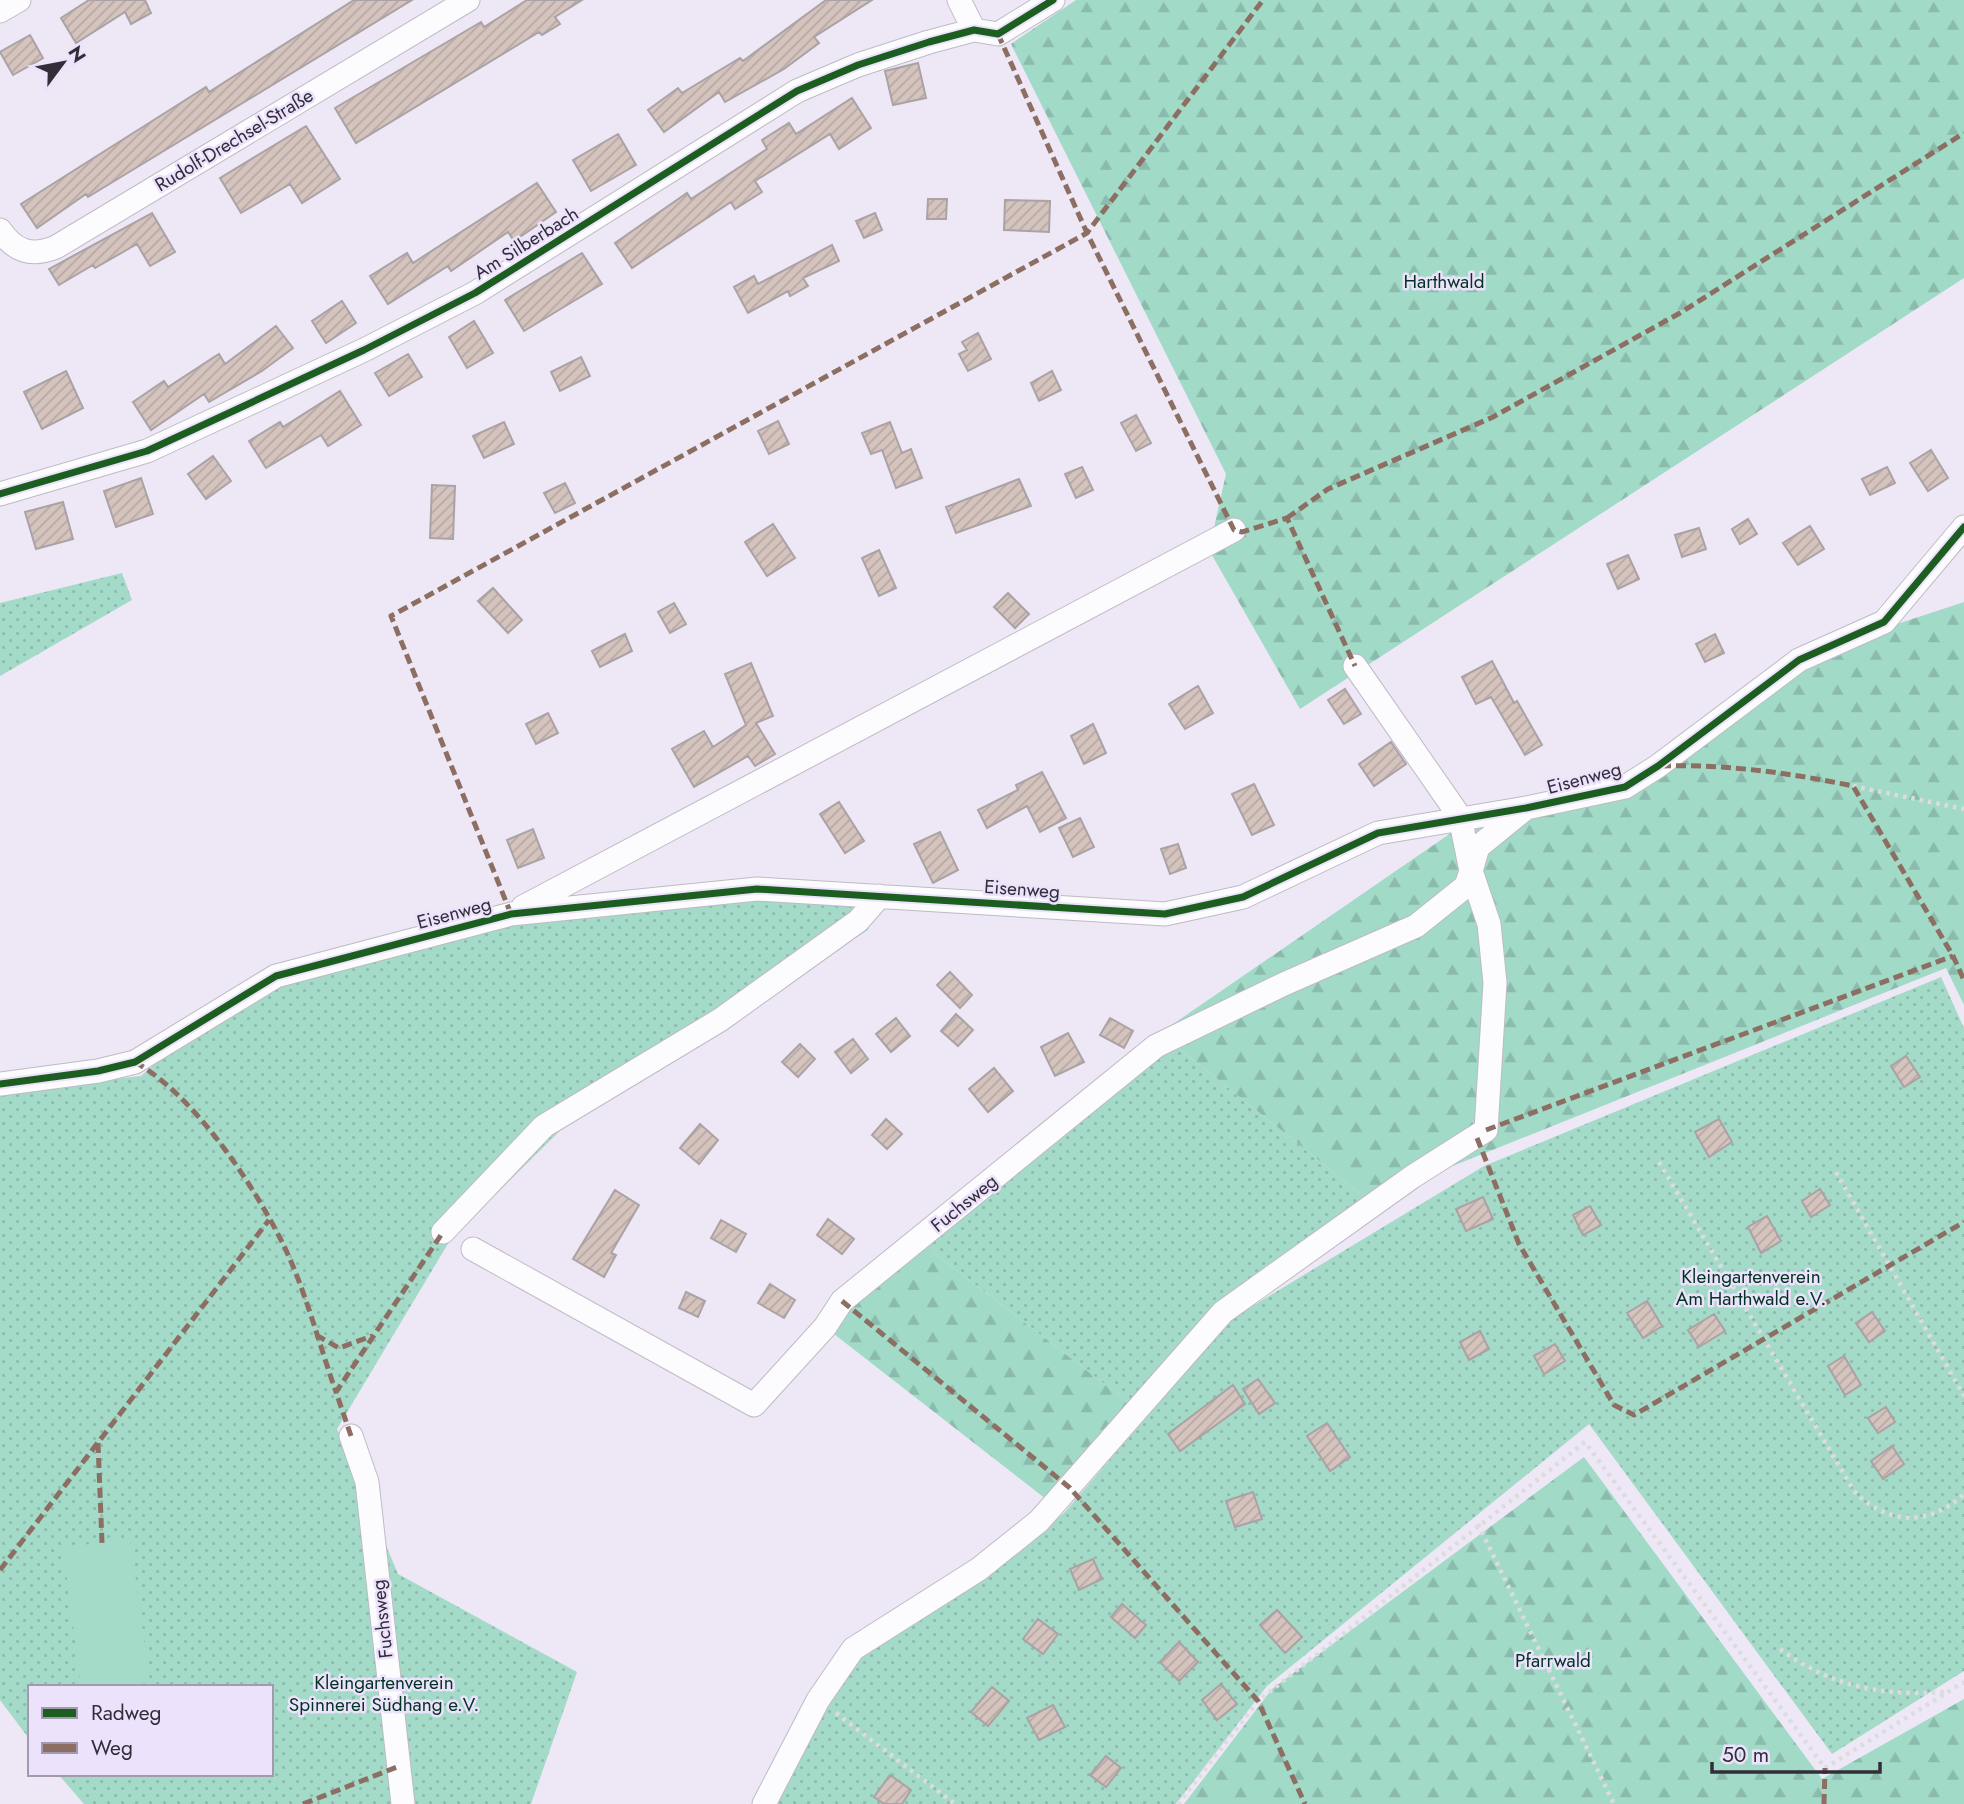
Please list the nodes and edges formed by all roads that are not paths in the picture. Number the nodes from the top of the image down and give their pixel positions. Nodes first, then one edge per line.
1 (19, 0) edge
2 (468, 0) edge
3 (959, 0) edge
4 (1053, 0) edge
5 (0, 11) edge
6 (974, 30) junction
7 (0, 230) edge
8 (0, 494) edge
9 (1964, 527) edge
10 (1234, 530) dead end
11 (1355, 666) dead end
12 (1526, 808) junction
13 (1460, 817) junction
14 (1471, 872) junction
15 (880, 896) junction
16 (511, 914) junction
17 (0, 1084) edge
18 (443, 1232) dead end
19 (473, 1249) dead end
20 (351, 1436) dead end
21 (403, 1804) edge
22 (764, 1804) edge

1 - 5 street
2 - 7 street, Rudolf-Drechsel-Straße
3 - 6 street
4 - 6 street, Am Silberbach
6 - 8 street, Am Silberbach
9 - 12 street, Eisenweg
10 - 16 street
11 - 13 street
12 - 13 street, Eisenweg
12 - 14 street
13 - 14 street
13 - 15 street, Eisenweg
14 - 19 street, Fuchsweg
14 - 22 street
15 - 16 street, Eisenweg
15 - 18 street
16 - 17 street, Eisenweg
20 - 21 street, Fuchsweg

